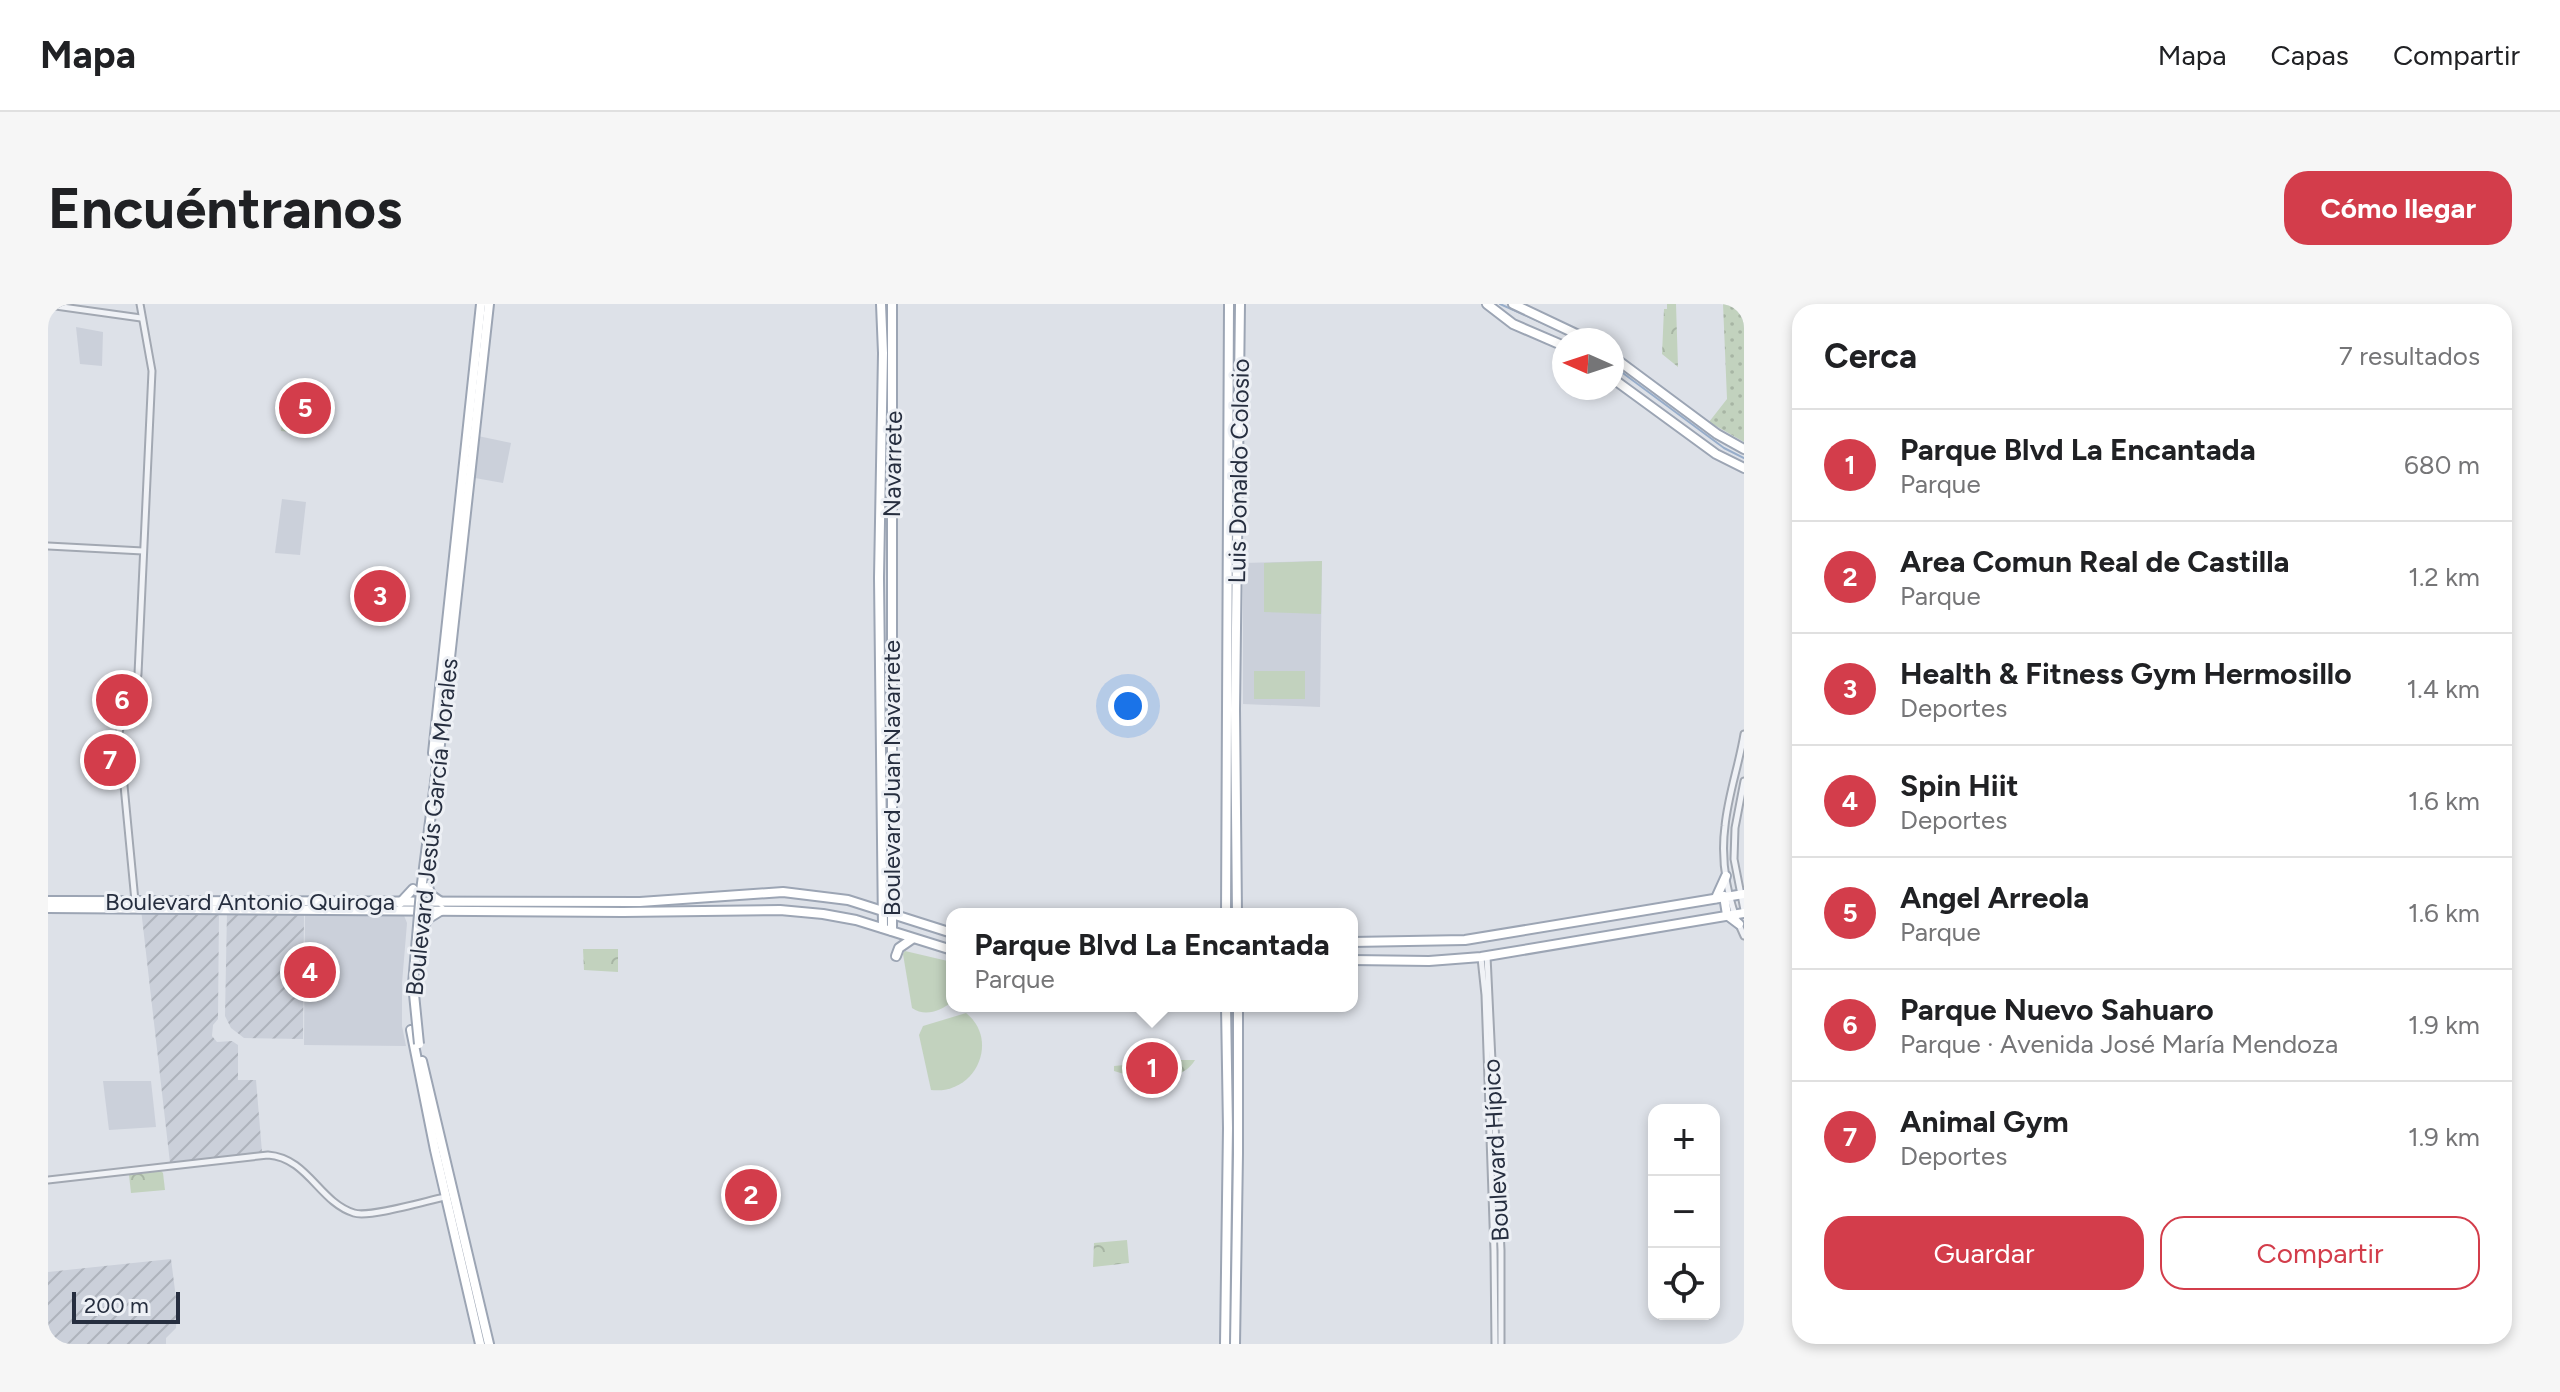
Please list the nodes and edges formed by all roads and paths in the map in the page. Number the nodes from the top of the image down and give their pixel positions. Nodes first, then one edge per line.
1 (140, 304) edge
2 (481, 304) edge
3 (489, 304) edge
4 (881, 304) edge
5 (892, 304) edge
6 (1229, 304) edge
7 (1240, 304) edge
8 (1487, 304) edge
9 (1513, 304) edge
10 (48, 305) edge
11 (141, 318) junction
12 (1564, 328) edge
13 (1552, 341) edge
14 (1229, 355) junction
15 (1624, 365) edge
16 (1240, 369) junction
17 (1624, 387) edge
18 (472, 427) junction
19 (1744, 449) edge
20 (1744, 468) edge
21 (1238, 499) junction
22 (1246, 505) dead end
23 (48, 546) edge
24 (143, 551) junction
25 (1227, 559) junction
26 (1238, 573) junction
27 (1227, 582) junction
28 (1237, 594) junction
29 (880, 624) joint
30 (892, 625) joint
31 (1232, 637) junction
32 (1228, 702) junction
33 (1235, 710) junction
34 (1744, 734) edge
35 (1744, 781) edge
36 (433, 783) junction
37 (1226, 786) junction
38 (1237, 799) junction
39 (1227, 832) junction
40 (1237, 870) junction
41 (1726, 876) junction
42 (428, 887) dead end
43 (413, 889) dead end
44 (882, 892) junction
45 (1742, 894) edge
46 (893, 895) junction
47 (1723, 896) junction
48 (48, 901) edge
49 (609, 902) junction
50 (135, 904) junction
51 (867, 905) junction
52 (400, 906) junction
53 (442, 906) junction
54 (596, 907) junction
55 (48, 908) edge
56 (1226, 908) edge
57 (1237, 908) edge
58 (585, 911) junction
59 (883, 911) junction
60 (1737, 913) edge
61 (892, 914) junction
62 (409, 920) dead end
63 (912, 921) junction
64 (1739, 924) joint
65 (424, 925) dead end
66 (888, 930) junction
67 (946, 931) edge
68 (1744, 936) edge
69 (912, 939) junction
70 (1358, 942) edge
71 (946, 948) edge
72 (896, 956) dead end
73 (1484, 956) junction
74 (1358, 960) edge
75 (1226, 1012) edge
76 (1238, 1012) edge
77 (1227, 1090) junction
78 (1493, 1092) junction
79 (1501, 1094) dead end
80 (1238, 1111) junction
81 (1228, 1128) junction
82 (1238, 1172) junction
83 (48, 1180) edge
84 (446, 1197) junction
85 (1498, 1304) junction
86 (484, 1344) edge
87 (1225, 1344) edge
88 (1235, 1344) edge
89 (1498, 1344) edge

1 - 11 street
2 - 18 main road, Boulevard Jesús García Morales
3 - 18 main road, Boulevard Jesús García Morales
4 - 29 main road, Navarrete
5 - 30 main road, Navarrete
6 - 14 main road, Luis Donaldo Colosio
7 - 16 main road, Luis Donaldo Colosio
8 - 13 main road
9 - 12 main road
10 - 11 street
11 - 24 street
14 - 16 main road
14 - 25 main road, Luis Donaldo Colosio
15 - 19 main road
16 - 21 main road, Luis Donaldo Colosio
17 - 20 main road
18 - 36 main road, Boulevard Jesús García Morales
21 - 22 main road
21 - 26 main road, Luis Donaldo Colosio
23 - 24 street
24 - 50 street
25 - 26 main road
25 - 27 main road, Luis Donaldo Colosio
26 - 28 main road, Luis Donaldo Colosio
27 - 28 main road
27 - 31 main road, Luis Donaldo Colosio
28 - 31 main road, Luis Donaldo Colosio
29 - 44 main road, Boulevard Juan Navarrete
30 - 46 main road, Boulevard Juan Navarrete
31 - 32 main road
31 - 33 main road
32 - 33 main road
32 - 37 main road
33 - 38 main road
34 - 41 street
35 - 45 street
36 - 84 main road, Boulevard Jesús García Morales, bridge
36 - 86 main road, Boulevard Jesús García Morales, bridge
37 - 38 main road
37 - 39 main road
38 - 40 main road
39 - 40 main road
39 - 56 main road
40 - 57 main road
41 - 47 main road
41 - 47 street
42 - 53 main road
43 - 52 main road
44 - 46 main road
44 - 51 main road
44 - 59 main road, Boulevard Juan Navarrete
45 - 47 main road
45 - 60 street
46 - 61 main road, Boulevard Juan Navarrete
46 - 63 main road
47 - 60 main road
47 - 70 main road
48 - 50 main road, Boulevard Antonio Quiroga
49 - 51 main road
49 - 54 main road
49 - 58 main road
50 - 52 main road, Boulevard Antonio Quiroga
50 - 55 main road, Boulevard Antonio Quiroga
51 - 59 main road
52 - 53 main road, Boulevard Antonio Quiroga
52 - 62 main road
53 - 54 main road, Boulevard Antonio Quiroga
53 - 58 main road, Boulevard Antonio Quiroga
53 - 65 main road
54 - 58 main road, Boulevard Antonio Quiroga
54 - 66 main road
59 - 61 main road
59 - 66 main road, Boulevard Juan Navarrete
60 - 64 main road
60 - 73 main road
61 - 63 main road
61 - 66 main road, Boulevard Juan Navarrete
63 - 67 main road
64 - 68 street
66 - 69 main road
69 - 71 main road
69 - 72 main road
73 - 74 main road
73 - 78 street, Boulevard Hípico
73 - 85 street, Boulevard Hípico
75 - 77 main road
76 - 80 main road
77 - 80 main road
77 - 81 main road
78 - 79 street
78 - 85 street, Boulevard Hípico
80 - 82 main road
81 - 82 main road
81 - 87 main road
82 - 88 main road
83 - 84 street
84 - 86 main road, Boulevard Jesús García Morales
85 - 89 street, Boulevard Hípico

